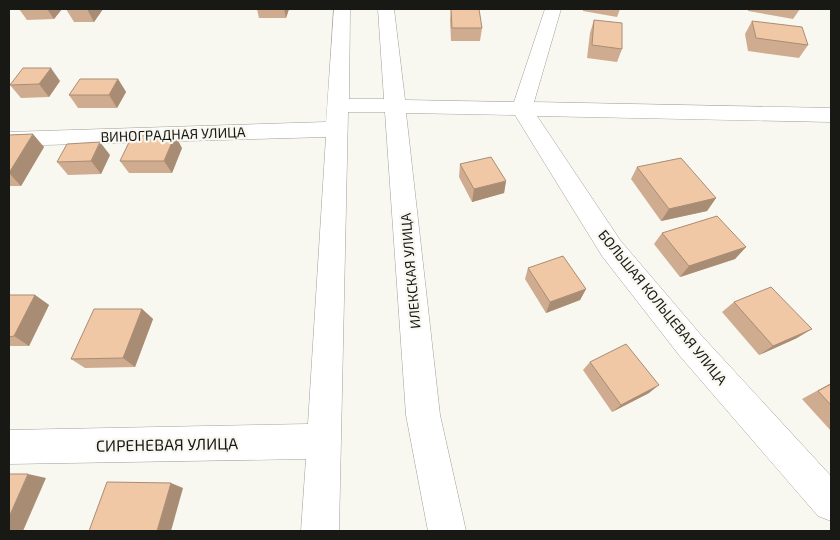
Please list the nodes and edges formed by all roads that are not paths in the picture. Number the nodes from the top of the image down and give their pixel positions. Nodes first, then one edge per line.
1 (342, 9) edge
2 (386, 9) edge
3 (553, 9) edge
4 (394, 107) junction
5 (522, 109) junction
6 (831, 115) edge
7 (339, 117) junction
8 (9, 139) edge
9 (324, 440) junction
10 (9, 447) edge
11 (831, 503) edge
12 (320, 531) edge
13 (447, 531) edge

1 - 7 street
2 - 4 street, ИЛЕКСКАЯ УЛИЦА
3 - 5 street
4 - 5 street, ВИНОГРАДНАЯ УЛИЦА
4 - 7 street, ВИНОГРАДНАЯ УЛИЦА
4 - 13 street, ИЛЕКСКАЯ УЛИЦА
5 - 6 street, ВИНОГРАДНАЯ УЛИЦА
5 - 11 street, БОЛЬШАЯ КОЛЬЦЕВАЯ УЛИЦА
7 - 8 street, ВИНОГРАДНАЯ УЛИЦА
7 - 9 street
9 - 10 street, СИРЕНЕВАЯ УЛИЦА
9 - 12 street

